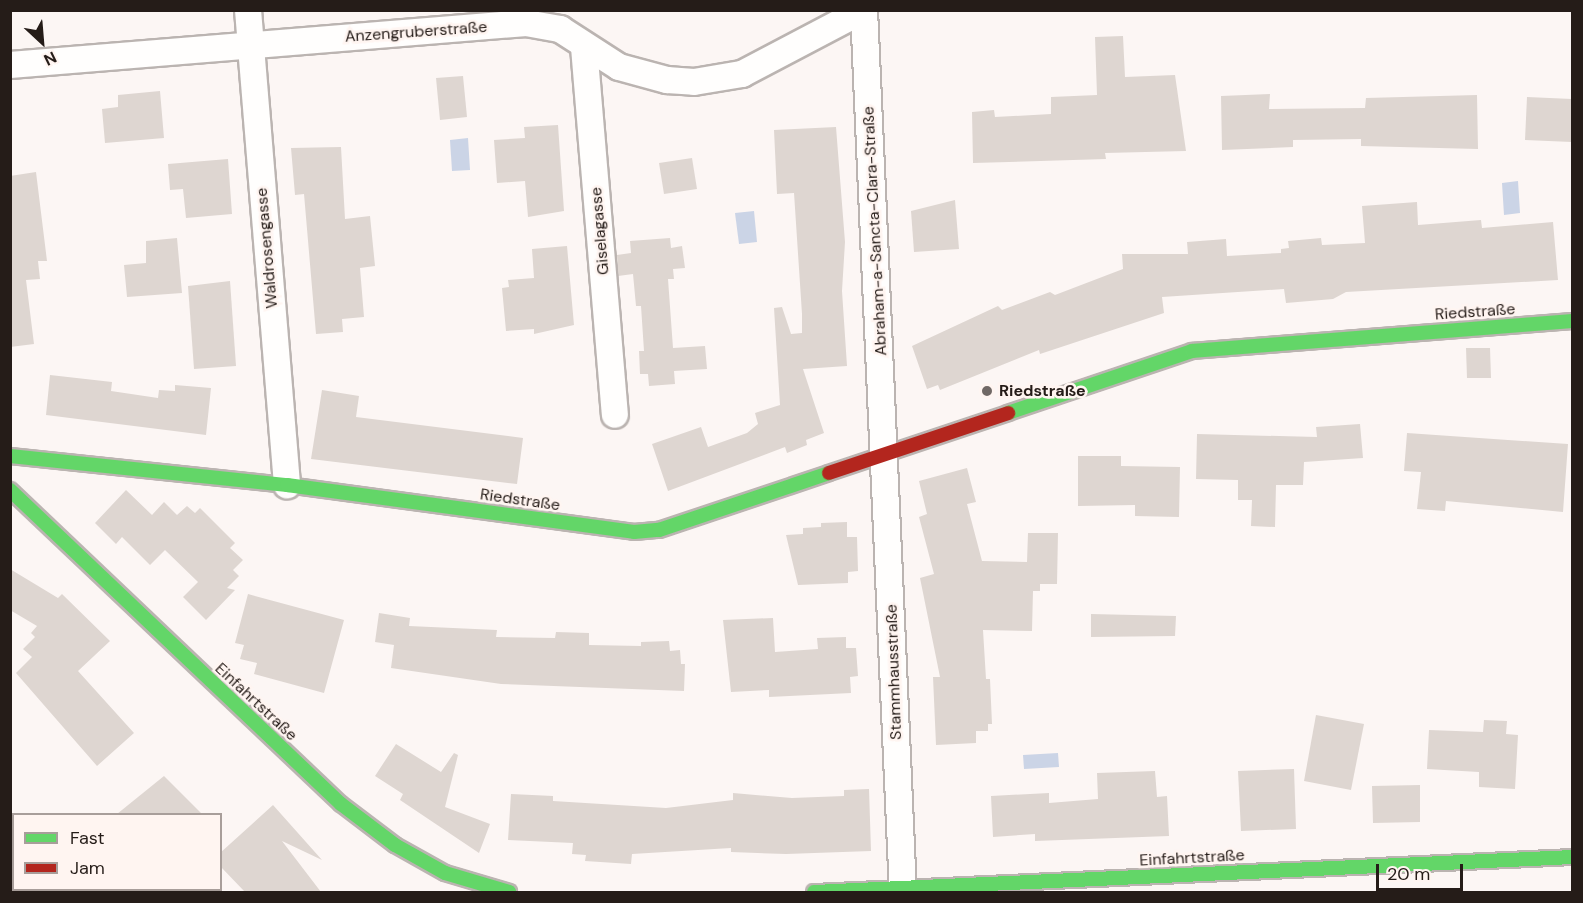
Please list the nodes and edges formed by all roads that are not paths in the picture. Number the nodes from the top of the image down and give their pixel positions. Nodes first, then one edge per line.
1 (248, 10) edge
2 (864, 10) edge
3 (250, 45) junction
4 (584, 47) junction
5 (10, 65) edge
6 (1572, 321) edge
7 (615, 415) dead end
8 (885, 452) junction
9 (10, 456) edge
10 (286, 485) junction
11 (10, 490) edge
12 (1572, 857) edge
13 (903, 890) edge
14 (509, 892) edge
15 (814, 892) edge

1 - 3 street, Waldrosengasse
2 - 4 street, Anzengruberstraße
2 - 8 street, Abraham-a-Sancta-Clara-Straße
3 - 4 street, Anzengruberstraße
3 - 5 street, Anzengruberstraße
3 - 10 street, Waldrosengasse
4 - 7 street, Giselagasse
6 - 8 street, Riedstraße
8 - 10 street, Riedstraße
8 - 13 street, Stammhausstraße
9 - 10 street, Riedstraße
11 - 14 street, Einfahrtstraße
12 - 13 street, Einfahrtstraße
13 - 15 street, Einfahrtstraße

